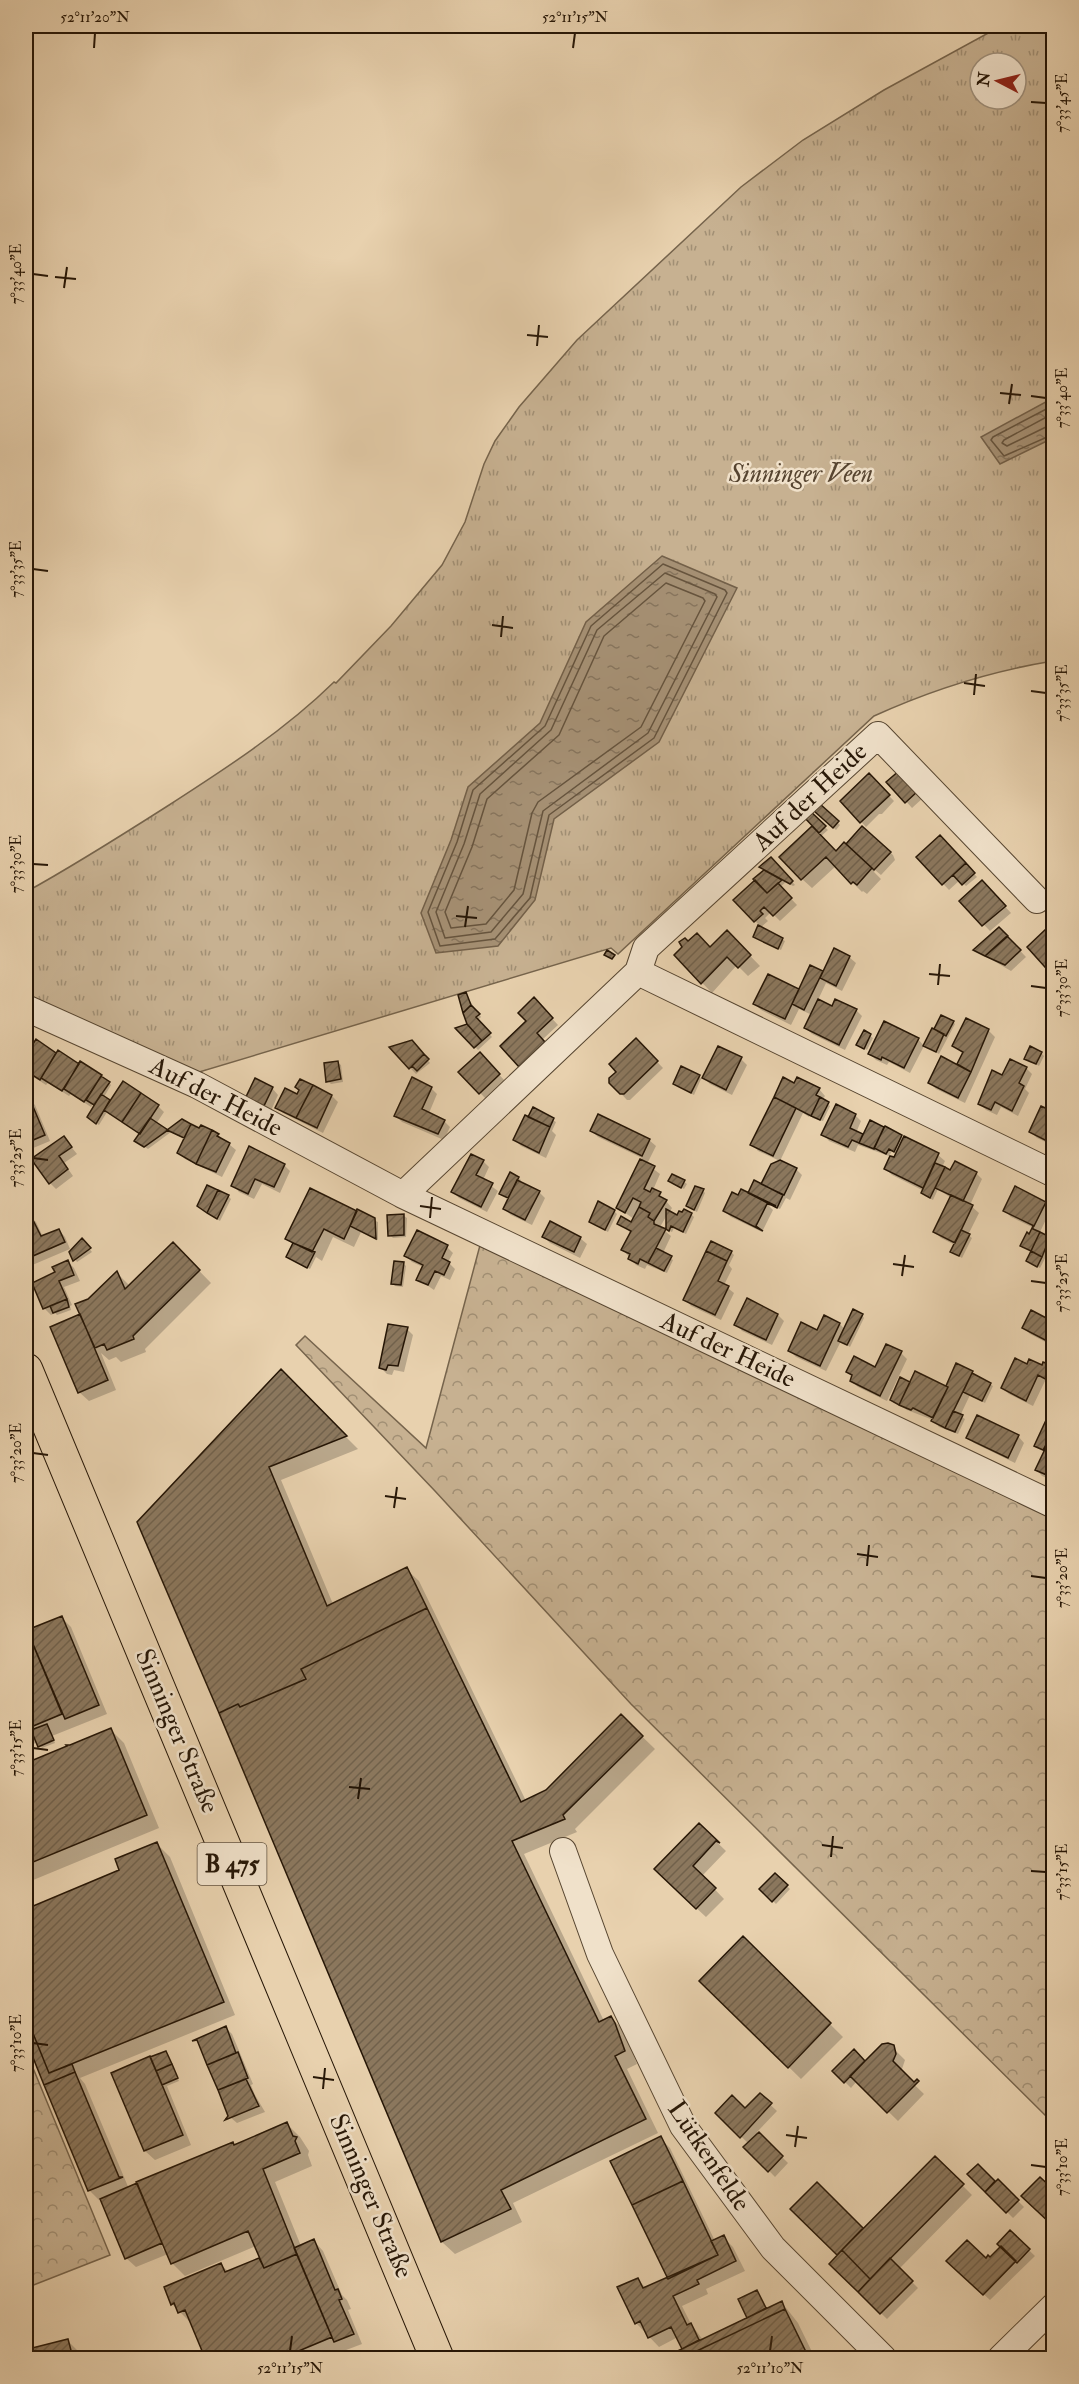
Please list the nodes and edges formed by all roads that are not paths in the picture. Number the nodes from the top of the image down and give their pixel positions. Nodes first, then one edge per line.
1 (1037, 900) dead end
2 (638, 972) junction
3 (26, 1008) edge
4 (1053, 1174) edge
5 (403, 1195) junction
6 (26, 1370) edge
7 (1053, 1505) edge
8 (563, 1851) dead end
9 (1053, 2306) edge
10 (437, 2358) edge
11 (883, 2358) edge
12 (1000, 2358) edge

1 - 2 street, Auf der Heide
2 - 4 street
2 - 5 street, Auf der Heide
3 - 5 street, Auf der Heide
5 - 7 street, Auf der Heide
6 - 10 main road, Sinninger Straße / B 475
8 - 11 street, Lütkenfelde
9 - 12 street

